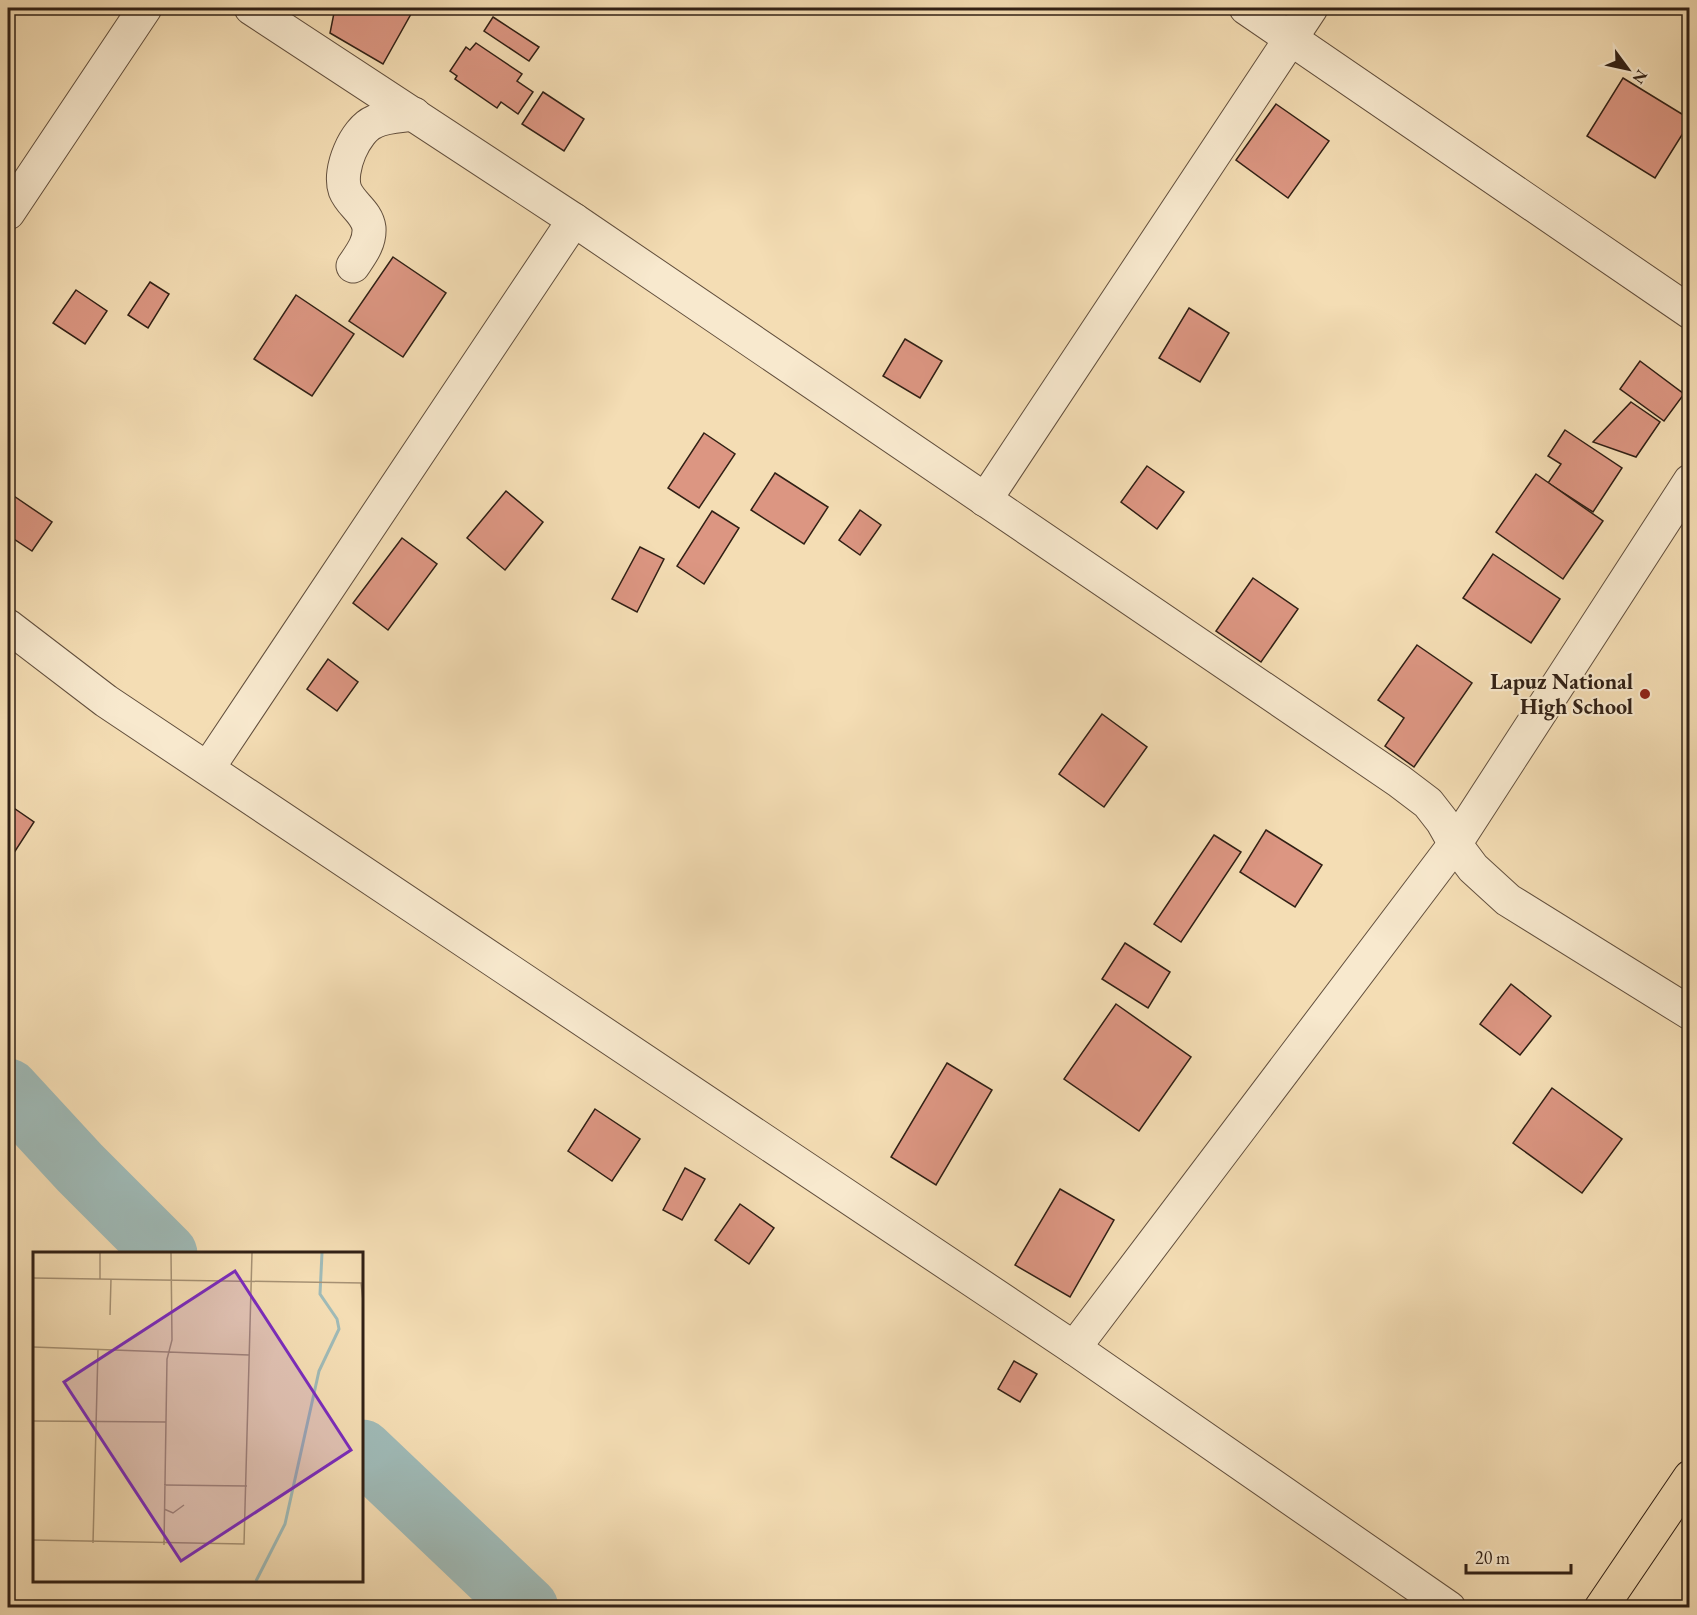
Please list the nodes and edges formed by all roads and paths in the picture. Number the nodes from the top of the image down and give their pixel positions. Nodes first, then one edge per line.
1 (145, 8) edge
2 (251, 8) edge
3 (1246, 8) edge
4 (1311, 8) edge
5 (1291, 38) junction
6 (414, 114) junction
7 (8, 213) edge
8 (574, 220) junction
9 (353, 266) dead end
10 (1689, 312) edge
11 (1689, 481) edge
12 (986, 500) junction
13 (8, 626) edge
14 (208, 768) junction
15 (1455, 844) junction
16 (1689, 1013) edge
17 (1074, 1348) junction
18 (1689, 1477) edge
19 (1449, 1608) edge
20 (1601, 1608) edge

1 - 7 street
2 - 6 street
3 - 5 street
4 - 5 street
5 - 10 street
5 - 12 street
6 - 8 street
6 - 9 street
8 - 12 street
8 - 14 street
11 - 15 street
12 - 15 street
13 - 14 street
14 - 17 street
15 - 16 street
15 - 17 street
17 - 19 street
18 - 20 main road

